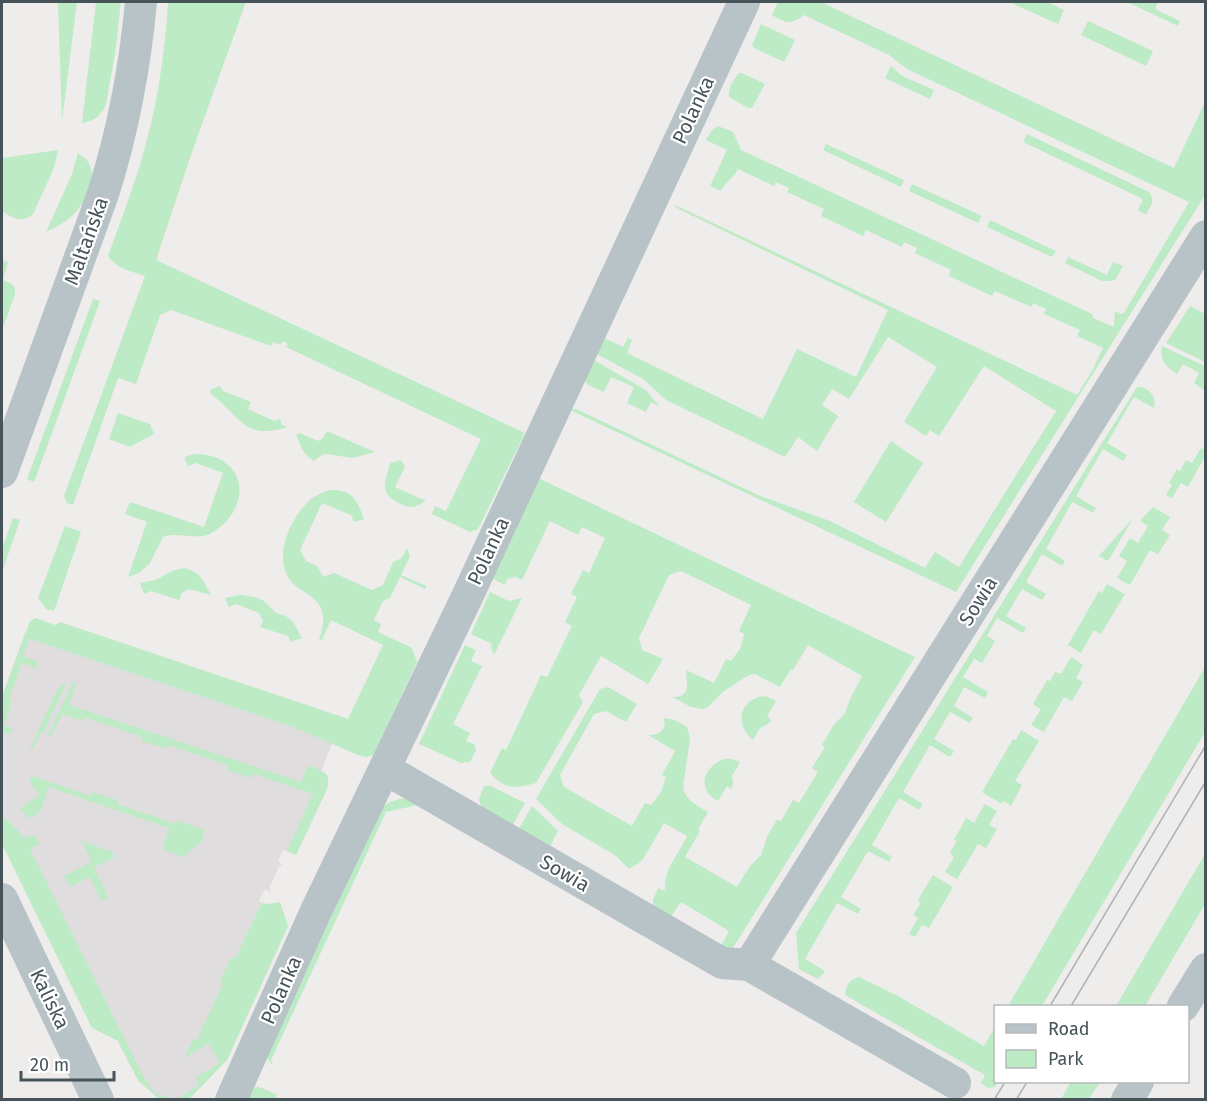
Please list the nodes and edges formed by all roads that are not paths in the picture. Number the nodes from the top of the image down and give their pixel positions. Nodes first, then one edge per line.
1 (141, 2) edge
2 (744, 2) edge
3 (1206, 236) edge
4 (2, 472) edge
5 (385, 769) junction
6 (2, 899) edge
7 (749, 965) junction
8 (1206, 969) edge
9 (1184, 1005) edge
10 (955, 1083) dead end
11 (1137, 1083) edge
12 (98, 1100) edge
13 (231, 1100) edge
14 (1127, 1100) edge

1 - 4 street, Maltańska
2 - 5 street, Polanka
3 - 7 street, Sowia
5 - 7 street, Sowia
5 - 13 street, Polanka
6 - 12 street, Kaliska
7 - 10 street, Sowia
8 - 9 street
11 - 14 street

